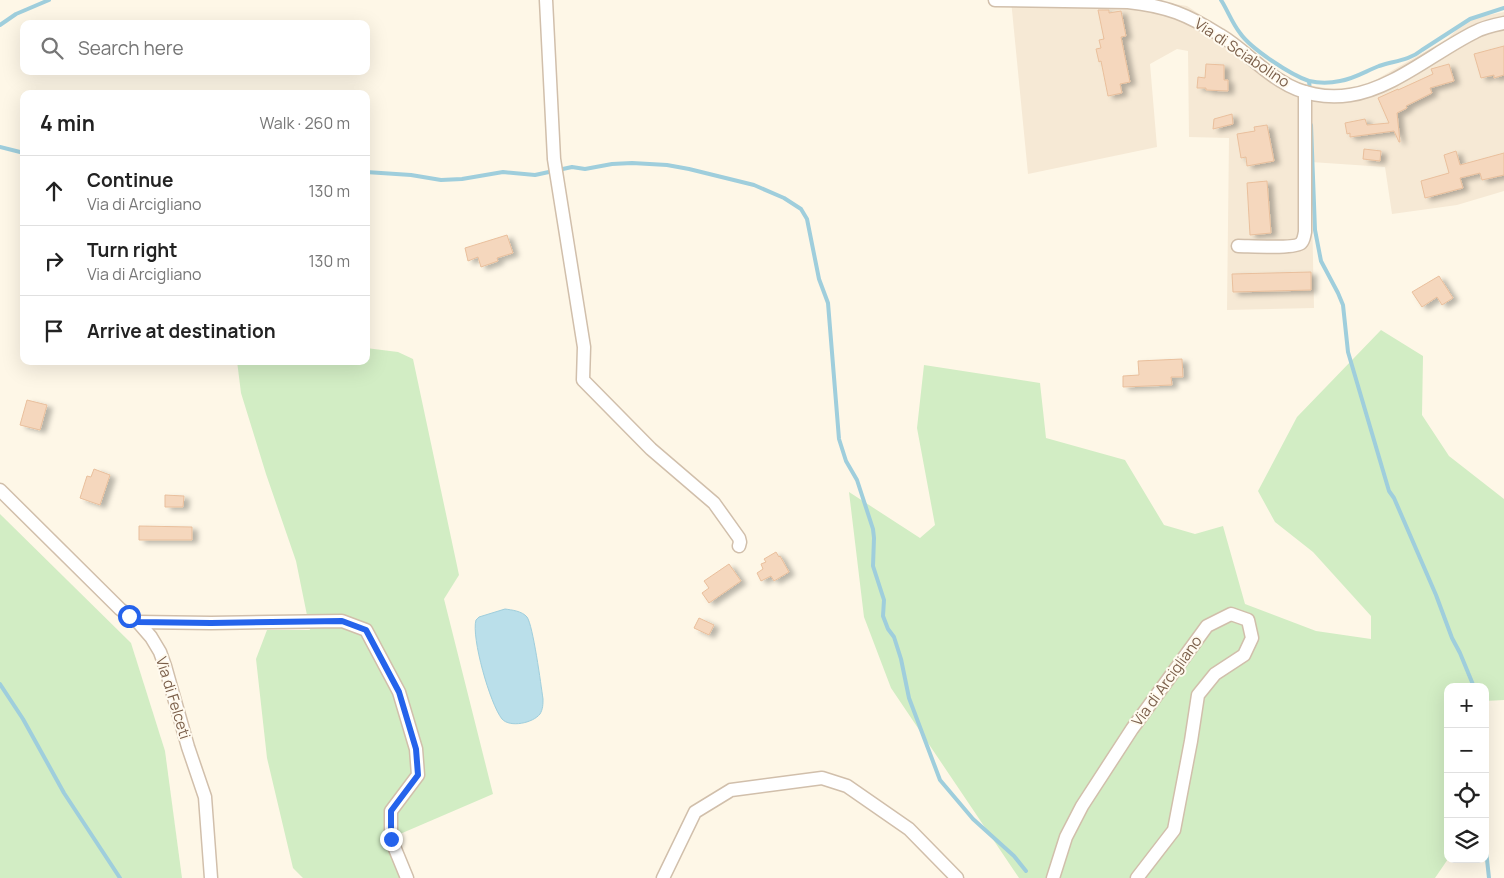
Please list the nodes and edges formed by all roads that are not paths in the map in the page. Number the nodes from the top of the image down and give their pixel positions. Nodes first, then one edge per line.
1 (546, 0) edge
2 (995, 0) edge
3 (1504, 23) edge
4 (1305, 92) junction
5 (1238, 246) dead end
6 (0, 490) edge
7 (739, 546) dead end
8 (138, 622) junction
9 (211, 878) edge
10 (407, 878) edge
11 (663, 878) edge
12 (957, 878) edge
13 (1052, 878) edge
14 (1137, 878) edge

1 - 7 street
2 - 4 street, Via di Sciabolino
3 - 4 street, Via di Sciabolino
4 - 5 street
6 - 8 street, Via di Felceti
8 - 9 street, Via di Felceti
8 - 10 street
11 - 12 street
13 - 14 street, Via di Arcigliano

